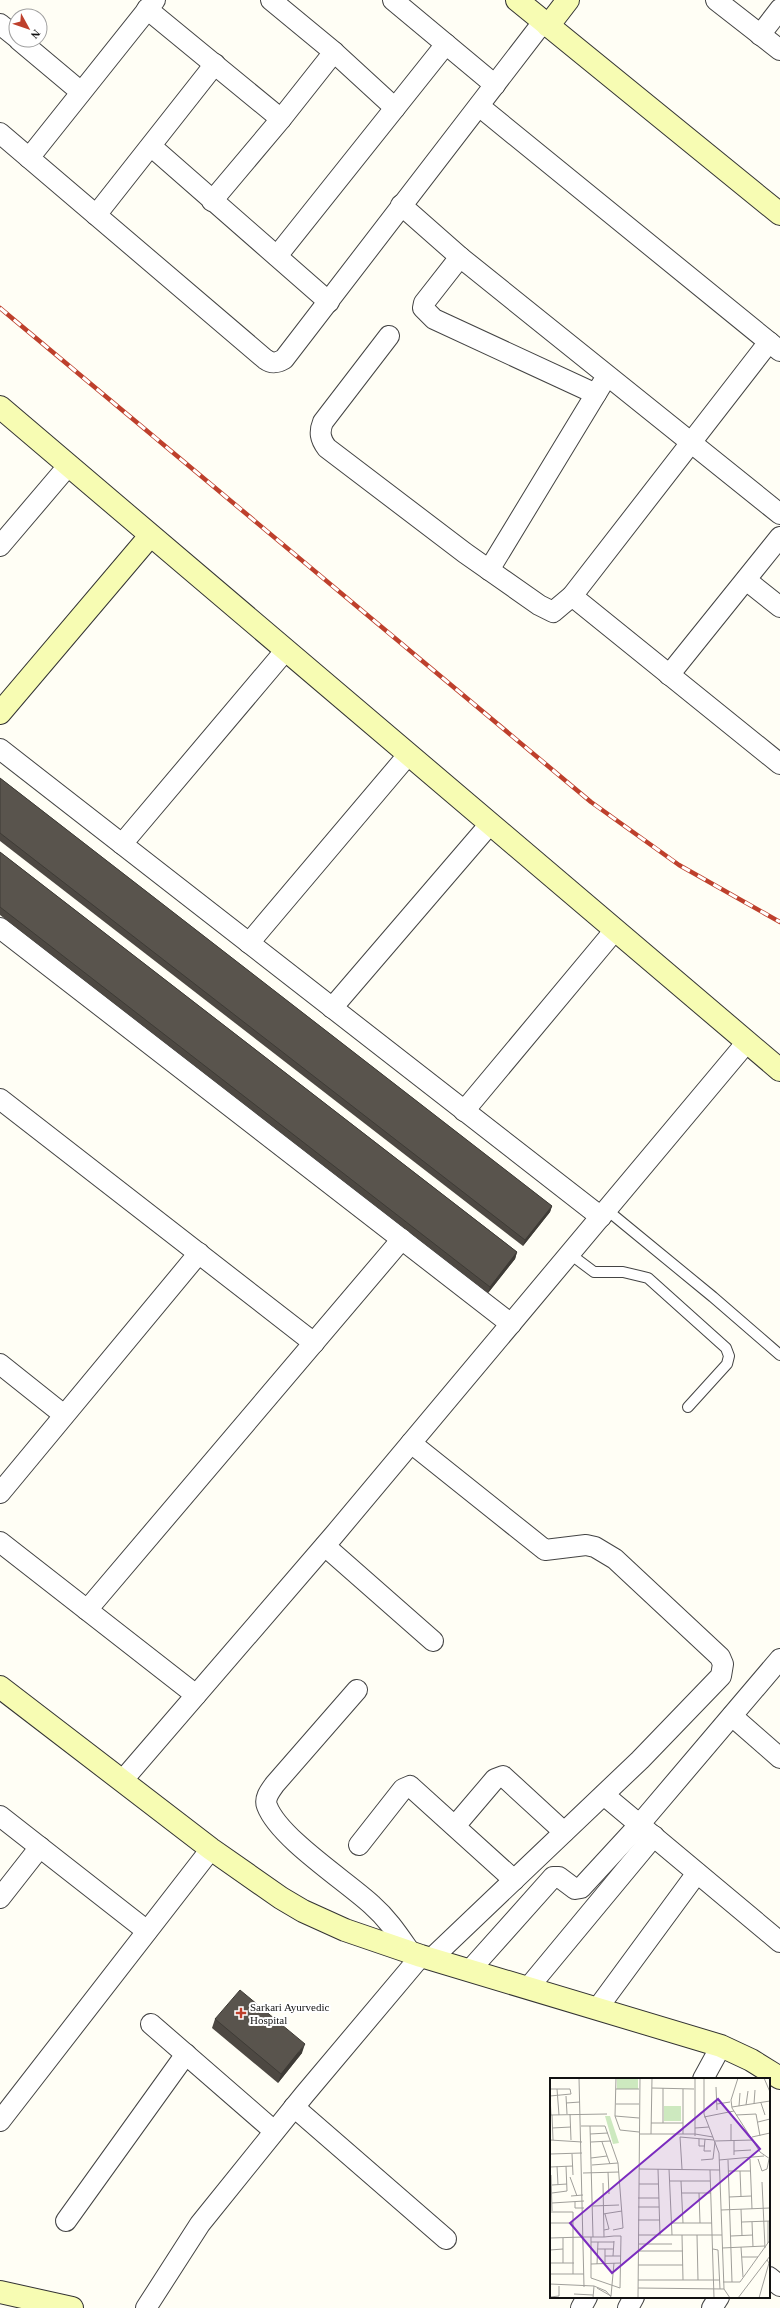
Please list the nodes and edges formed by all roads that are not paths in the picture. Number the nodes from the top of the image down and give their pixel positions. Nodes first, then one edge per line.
1 (271, 0) edge
2 (393, 0) edge
3 (517, 0) edge
4 (568, 0) edge
5 (716, 0) edge
6 (151, 5) edge
7 (780, 9) edge
8 (0, 24) edge
9 (545, 24) junction
10 (8, 30) edge
11 (760, 35) junction
12 (446, 44) junction
13 (29, 48) edge
14 (780, 50) edge
15 (334, 52) junction
16 (215, 64) junction
17 (495, 85) junction
18 (81, 92) junction
19 (479, 106) junction
20 (395, 108) junction
21 (281, 119) junction
22 (0, 133) edge
23 (152, 147) junction
24 (29, 158) junction
25 (212, 201) junction
26 (400, 205) junction
27 (780, 214) edge
28 (96, 215) junction
29 (277, 256) junction
30 (460, 257) junction
31 (329, 302) junction
32 (390, 336) dead end
33 (777, 347) edge
34 (607, 375) junction
35 (596, 394) junction
36 (2, 414) edge
37 (691, 442) junction
38 (68, 466) junction
39 (780, 514) edge
40 (150, 536) junction
41 (780, 538) edge
42 (0, 546) edge
43 (489, 570) junction
44 (746, 580) junction
45 (572, 596) junction
46 (780, 607) edge
47 (285, 651) junction
48 (669, 675) junction
49 (0, 713) edge
50 (0, 749) edge
51 (408, 755) junction
52 (780, 764) edge
53 (490, 824) junction
54 (122, 844) junction
55 (615, 930) junction
56 (2, 934) edge
57 (249, 943) junction
58 (332, 1008) junction
59 (747, 1042) junction
60 (780, 1070) edge
61 (0, 1099) edge
62 (464, 1111) junction
63 (604, 1214) junction
64 (402, 1239) junction
65 (199, 1253) junction
66 (570, 1254) junction
67 (512, 1324) junction
68 (314, 1343) junction
69 (780, 1355) edge
70 (0, 1364) edge
71 (688, 1407) dead end
72 (64, 1415) junction
73 (412, 1443) junction
74 (0, 1493) edge
75 (0, 1542) edge
76 (325, 1546) junction
77 (87, 1610) junction
78 (433, 1641) dead end
79 (780, 1659) edge
80 (0, 1687) edge
81 (357, 1690) dead end
82 (196, 1695) junction
83 (732, 1716) junction
84 (780, 1758) edge
85 (122, 1781) junction
86 (604, 1795) junction
87 (0, 1816) edge
88 (455, 1826) junction
89 (646, 1830) junction
90 (564, 1832) junction
91 (359, 1845) dead end
92 (40, 1847) junction
93 (211, 1849) junction
94 (697, 1873) junction
95 (514, 1880) junction
96 (0, 1898) edge
97 (147, 1931) junction
98 (780, 1942) edge
99 (421, 1956) junction
100 (470, 1970) junction
101 (528, 1988) junction
102 (596, 2009) junction
103 (151, 2024) dead end
104 (721, 2046) junction
105 (186, 2054) junction
106 (704, 2078) edge
107 (780, 2078) edge
108 (294, 2107) junction
109 (0, 2121) edge
110 (274, 2132) junction
111 (66, 2221) dead end
112 (446, 2239) dead end
113 (770, 2278) edge
114 (780, 2286) edge
115 (0, 2292) edge
116 (586, 2298) edge
117 (633, 2298) edge
118 (718, 2298) edge
119 (72, 2308) edge
120 (146, 2308) edge
121 (581, 2308) edge
122 (628, 2308) edge
123 (712, 2308) edge

1 - 15 street
2 - 12 street
3 - 9 street
4 - 9 street
5 - 11 street
6 - 16 street
6 - 18 street
7 - 11 street
8 - 10 street
9 - 17 street
9 - 27 street
11 - 14 street
12 - 17 street
12 - 20 street
13 - 18 street
15 - 20 street
15 - 21 street
16 - 21 street
16 - 23 street
17 - 19 street
18 - 24 street
19 - 26 street
19 - 33 street
20 - 29 street
21 - 25 street
22 - 24 street
23 - 25 street
23 - 28 street
24 - 28 street
25 - 29 street
26 - 30 street
26 - 31 street
28 - 31 street
29 - 31 street
30 - 34 street
30 - 35 street
32 - 43 street
33 - 37 street
34 - 35 street
34 - 37 street
35 - 43 street
36 - 38 street
37 - 39 street
37 - 45 street
38 - 40 street
38 - 42 street
40 - 47 street
40 - 49 street
41 - 44 street
43 - 45 street
44 - 46 street
44 - 48 street
45 - 48 street
47 - 51 street
47 - 54 street
48 - 52 street
50 - 54 street
51 - 53 street
51 - 57 street
53 - 55 street
53 - 58 street
54 - 57 street
55 - 59 street
55 - 62 street
56 - 64 street
57 - 58 street
58 - 62 street
59 - 60 street
59 - 63 street
61 - 65 street
62 - 63 street
63 - 66 street
63 - 69 lane
64 - 67 street
64 - 68 street
65 - 68 street
65 - 72 street
66 - 67 street
66 - 71 lane
67 - 73 street
68 - 77 street
70 - 72 street
72 - 74 street
73 - 76 street
73 - 86 street
75 - 77 street
76 - 78 street
76 - 82 street
77 - 82 street
79 - 83 street
80 - 85 street
81 - 99 street
82 - 85 street
83 - 84 street
83 - 89 street
85 - 93 street
86 - 89 street
86 - 90 street
87 - 92 street
88 - 90 street
88 - 91 street
88 - 95 street
89 - 94 street
89 - 100 street
89 - 101 street
90 - 95 street
92 - 96 street
92 - 97 street
93 - 97 street
93 - 99 street
94 - 98 street
94 - 102 street
95 - 99 street
97 - 109 street
99 - 100 street
99 - 108 street
100 - 101 street
101 - 102 street
102 - 104 street
103 - 105 street
104 - 106 street
104 - 107 street
105 - 110 street
105 - 111 street
108 - 110 street
108 - 112 street
110 - 120 street
113 - 114 street
115 - 119 street
116 - 121 street
117 - 122 street
118 - 123 street

